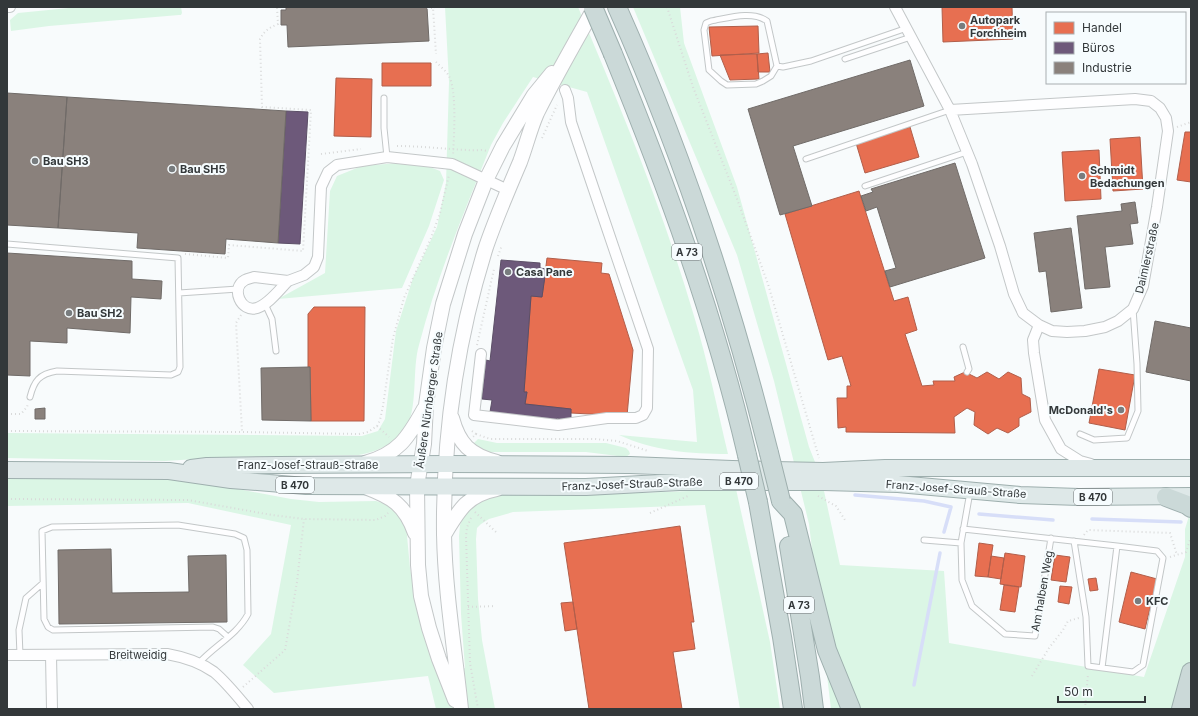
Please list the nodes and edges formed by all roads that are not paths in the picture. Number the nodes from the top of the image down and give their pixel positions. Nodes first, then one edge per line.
1 (594, 7) edge
2 (616, 7) edge
3 (895, 7) edge
4 (909, 32) junction
5 (573, 46) junction
6 (845, 59) dead end
7 (777, 66) junction
8 (564, 90) road end
9 (384, 98) dead end
10 (950, 110) junction
11 (968, 152) junction
12 (387, 157) junction
13 (806, 159) dead end
14 (486, 180) junction
15 (865, 186) dead end
16 (508, 190) junction
17 (7, 244) edge
18 (288, 281) junction
19 (238, 289) junction
20 (179, 293) junction
21 (265, 304) junction
22 (1133, 309) junction
23 (1039, 325) junction
24 (963, 347) dead end
25 (276, 351) dead end
26 (479, 352) road end
27 (967, 372) dead end
28 (30, 397) road end
29 (426, 405) junction
30 (451, 414) junction
31 (1080, 434) dead end
32 (359, 464) junction
33 (420, 464) junction
34 (446, 464) junction
35 (507, 464) junction
36 (1098, 467) junction
37 (1188, 467) edge
38 (999, 468) junction
39 (7, 470) edge
40 (169, 471) junction
41 (360, 486) junction
42 (417, 486) junction
43 (445, 487) junction
44 (507, 487) junction
45 (971, 489) junction
46 (1191, 496) edge
47 (1166, 497) junction
48 (780, 502) junction
49 (1191, 508) edge
50 (963, 529) junction
51 (444, 535) junction
52 (417, 538) junction
53 (1051, 538) junction
54 (924, 540) dead end
55 (1074, 541) junction
56 (961, 543) junction
57 (1117, 546) junction
58 (43, 584) junction
59 (228, 637) junction
60 (7, 655) edge
61 (20, 655) junction
62 (51, 655) junction
63 (199, 663) junction
64 (1102, 668) junction
65 (1191, 672) edge
66 (52, 709) edge
67 (248, 709) edge
68 (460, 709) edge
69 (793, 709) edge
70 (814, 709) edge
71 (851, 709) edge
72 (1181, 709) edge

1 - 5 main road, Äußere Nürnberger Straße
1 - 69 highway, A 73, bridge
2 - 48 highway, A 73, bridge
3 - 4 street, Daimlerstraße
4 - 6 lane
4 - 7 lane
4 - 10 street, Daimlerstraße
5 - 14 main road, Äußere Nürnberger Straße
5 - 16 main road, Äußere Nürnberger Straße
7 - 7 lane
8 - 26 street
9 - 12 lane
10 - 11 street, Daimlerstraße
10 - 13 lane
10 - 22 street, Daimlerstraße
11 - 15 lane
11 - 23 street, Daimlerstraße
12 - 14 street
12 - 18 street
14 - 16 street
14 - 29 main road, Äußere Nürnberger Straße
16 - 30 main road, Äußere Nürnberger Straße
17 - 20 lane
18 - 19 street
18 - 21 street
19 - 20 lane
19 - 21 street
20 - 28 lane
21 - 25 lane
22 - 23 street, Daimlerstraße
22 - 31 lane
23 - 36 street
24 - 27 lane
29 - 32 main road
29 - 33 main road, Äußere Nürnberger Straße
30 - 34 main road, Äußere Nürnberger Straße
30 - 35 main road
32 - 33 main road, Franz-Josef-Strauß-Straße / B 470
32 - 40 main road, Franz-Josef-Strauß-Straße / B 470
33 - 34 main road, Franz-Josef-Strauß-Straße / B 470
33 - 42 main road, Äußere Nürnberger Straße
34 - 35 main road, Franz-Josef-Strauß-Straße / B 470
34 - 43 main road, Äußere Nürnberger Straße
35 - 38 main road, Franz-Josef-Strauß-Straße / B 470
36 - 37 main road, Franz-Josef-Strauß-Straße / B 470
36 - 38 main road, Franz-Josef-Strauß-Straße / B 470
38 - 45 main road
39 - 40 main road, Franz-Josef-Strauß-Straße / B 470
40 - 41 main road, Franz-Josef-Strauß-Straße / B 470
41 - 42 main road, Franz-Josef-Strauß-Straße / B 470
41 - 52 main road
42 - 43 main road, Franz-Josef-Strauß-Straße / B 470
42 - 52 main road, Äußere Nürnberger Straße
43 - 44 main road, Franz-Josef-Strauß-Straße / B 470
43 - 51 main road, Äußere Nürnberger Straße
44 - 45 main road, Franz-Josef-Strauß-Straße / B 470
44 - 51 main road
45 - 47 main road, Franz-Josef-Strauß-Straße / B 470
45 - 50 lane, Am halben Weg
46 - 47 main road, Franz-Josef-Strauß-Straße / B 470
47 - 49 highway
48 - 70 highway, A 73
48 - 71 highway
50 - 53 lane, Am halben Weg
50 - 56 lane, Am halben Weg
51 - 68 main road, Äußere Nürnberger Straße
52 - 68 main road, Äußere Nürnberger Straße
53 - 55 lane, Am halben Weg
53 - 56 lane, Am halben Weg
54 - 56 lane
55 - 57 lane, Am halben Weg
55 - 64 lane
57 - 64 lane
57 - 64 lane, Am halben Weg
58 - 59 lane
58 - 59 lane
58 - 61 lane
59 - 63 lane
60 - 61 street, Breitweidig
61 - 62 street, Breitweidig
62 - 63 street, Breitweidig
62 - 66 street
63 - 67 street, Breitweidig
65 - 72 highway

